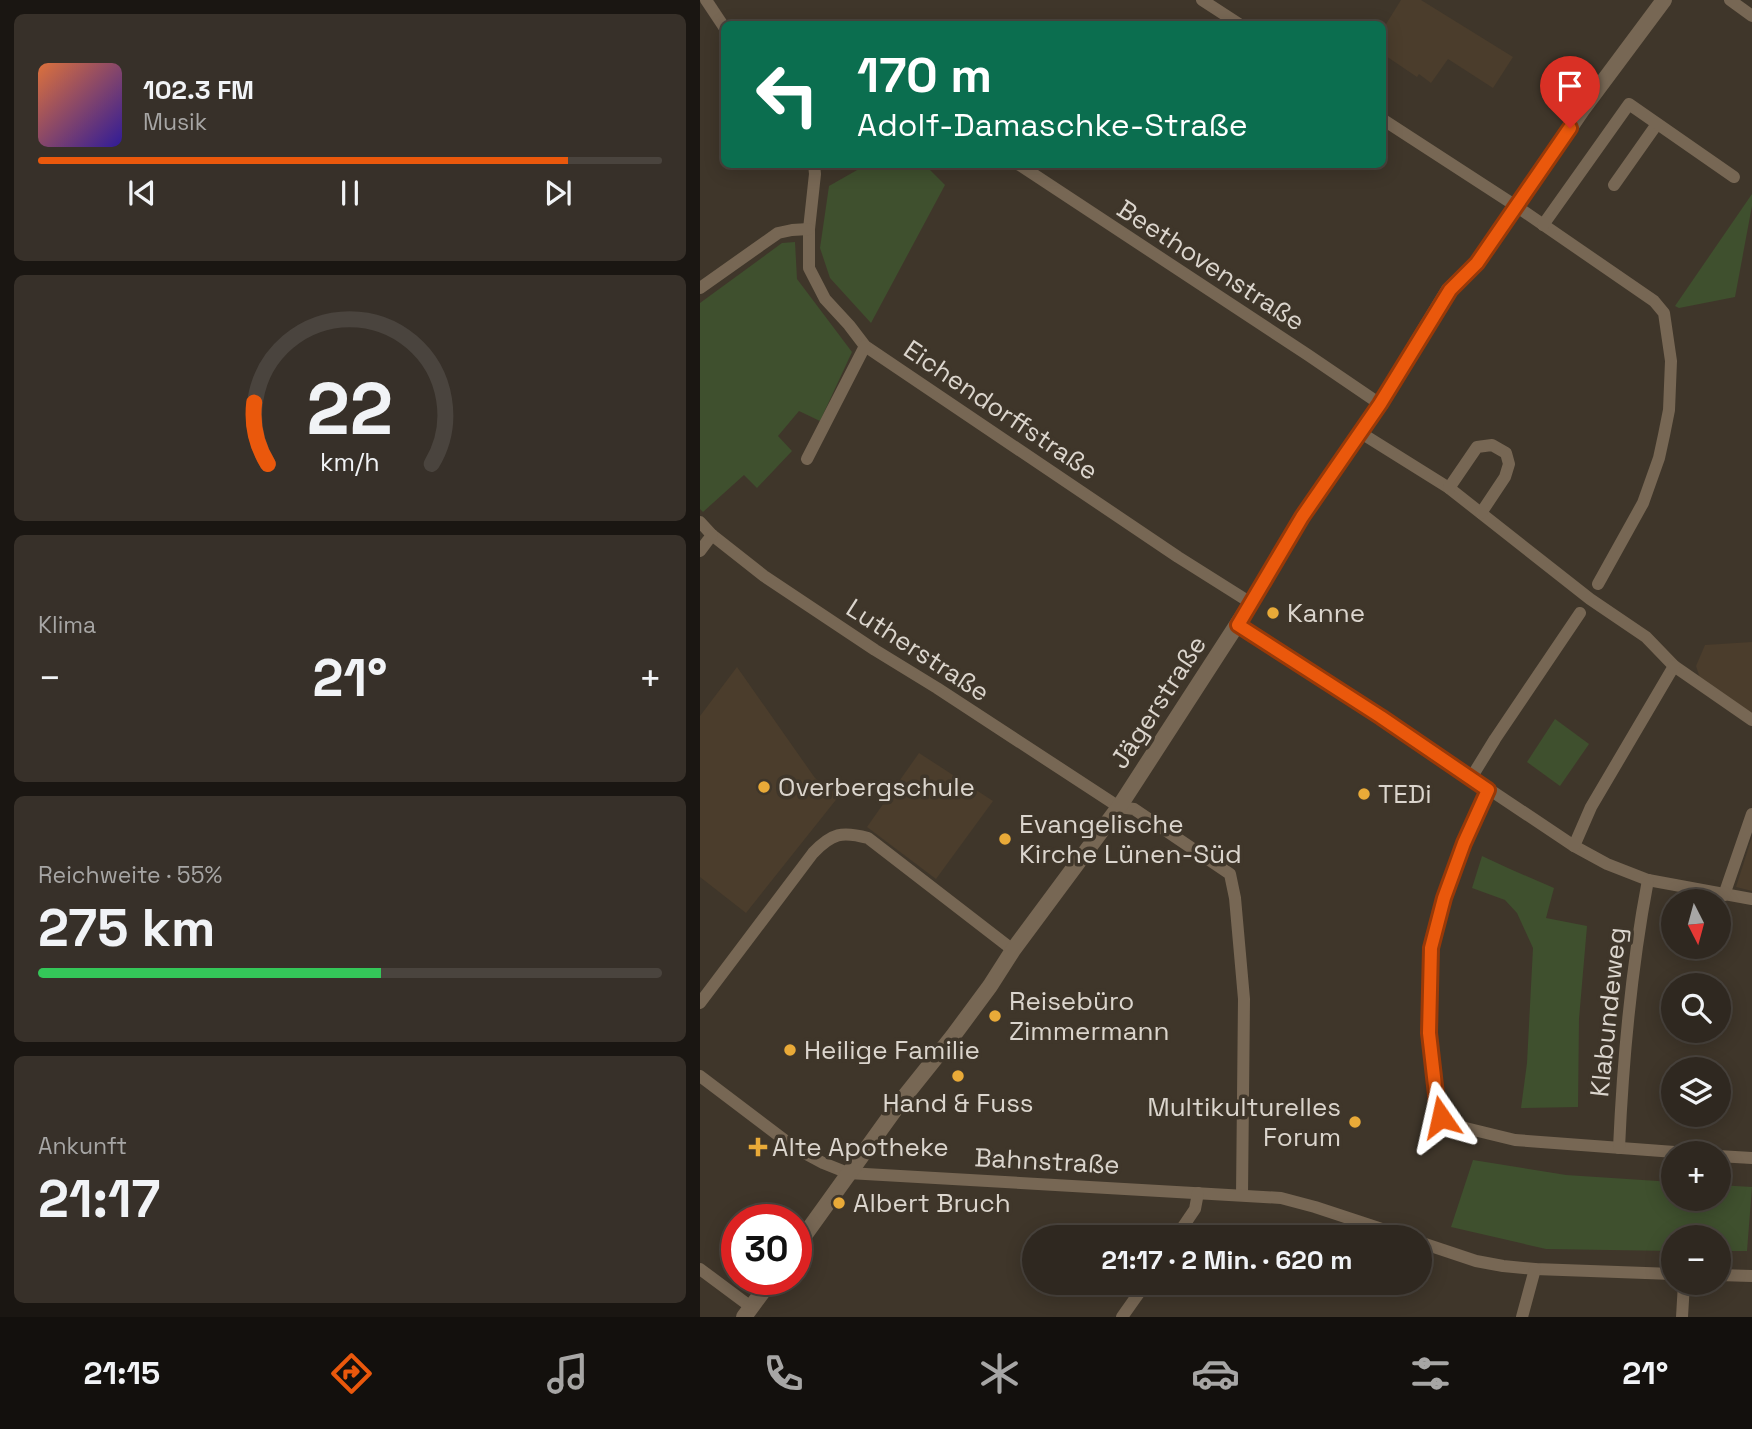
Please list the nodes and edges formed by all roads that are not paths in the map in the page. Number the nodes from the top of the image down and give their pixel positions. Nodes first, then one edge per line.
1 (706, 0) edge
2 (1202, 0) edge
3 (1664, 0) edge
4 (1730, 0) edge
5 (1752, 16) edge
6 (1234, 21) edge
7 (721, 22) edge
8 (1386, 122) edge
9 (1657, 124) junction
10 (814, 168) edge
11 (1024, 168) edge
12 (1734, 177) dead end
13 (1614, 185) dead end
14 (1516, 206) junction
15 (1543, 225) junction
16 (809, 229) junction
17 (700, 288) edge
18 (865, 346) junction
19 (1380, 404) junction
20 (1361, 433) junction
21 (807, 459) dead end
22 (1449, 488) junction
23 (1481, 513) junction
24 (700, 522) edge
25 (712, 535) junction
26 (700, 551) edge
27 (1598, 584) dead end
28 (1251, 604) junction
29 (1580, 613) dead end
30 (1238, 625) junction
31 (1674, 666) junction
32 (1752, 720) edge
33 (1471, 778) junction
34 (1488, 790) junction
35 (1119, 807) junction
36 (1752, 814) edge
37 (1574, 846) junction
38 (1647, 880) junction
39 (1693, 889) edge
40 (1726, 889) edge
41 (1731, 896) edge
42 (1752, 899) edge
43 (1013, 950) junction
44 (700, 1003) edge
45 (700, 1076) edge
46 (1619, 1148) junction
47 (1661, 1151) edge
48 (1731, 1157) edge
49 (1752, 1158) edge
50 (848, 1173) junction
51 (1198, 1193) junction
52 (1242, 1195) junction
53 (1184, 1225) edge
54 (1369, 1225) edge
55 (812, 1226) edge
56 (1432, 1246) edge
57 (700, 1269) edge
58 (1535, 1269) junction
59 (1661, 1274) edge
60 (1731, 1275) edge
61 (1752, 1276) edge
62 (760, 1295) edge
63 (1138, 1295) edge
64 (1683, 1295) edge
65 (748, 1312) edge
66 (1122, 1317) edge
67 (1522, 1317) edge
68 (1682, 1317) edge

1 - 7 street
2 - 6 street
3 - 14 street, Jägerstraße
4 - 5 street
8 - 14 street
9 - 12 street
9 - 13 street
9 - 15 street
10 - 16 street, Eichendorffstraße
11 - 19 street, Beethovenstraße
14 - 15 street
14 - 19 street, Jägerstraße
15 - 27 street
16 - 17 street
16 - 18 street, Eichendorffstraße
18 - 21 street
18 - 28 street, Eichendorffstraße
19 - 20 street, Jägerstraße
20 - 22 street
20 - 28 street, Jägerstraße
22 - 23 street
22 - 23 street
23 - 31 street
24 - 25 street, Lutherstraße
25 - 26 street
25 - 35 street, Lutherstraße
28 - 30 street, Jägerstraße
29 - 33 street
30 - 33 street
30 - 35 street, Jägerstraße
31 - 32 street
31 - 37 street
33 - 34 street
34 - 37 street
34 - 46 street
35 - 43 street, Jägerstraße
35 - 52 street, Lutherstraße
36 - 40 street
37 - 38 street
38 - 39 street
38 - 46 street, Klabundeweg
41 - 42 street
43 - 44 street
43 - 50 street, Jägerstraße
45 - 50 street, Bahnstraße
46 - 47 street
48 - 49 street
50 - 51 street, Bahnstraße
50 - 55 street, Jägerstraße
51 - 52 street, Bahnstraße
51 - 53 street
52 - 54 street, Bahnstraße
56 - 58 street
57 - 65 street
58 - 59 street
58 - 67 street
60 - 61 street
62 - 65 street
63 - 66 street
64 - 68 street

